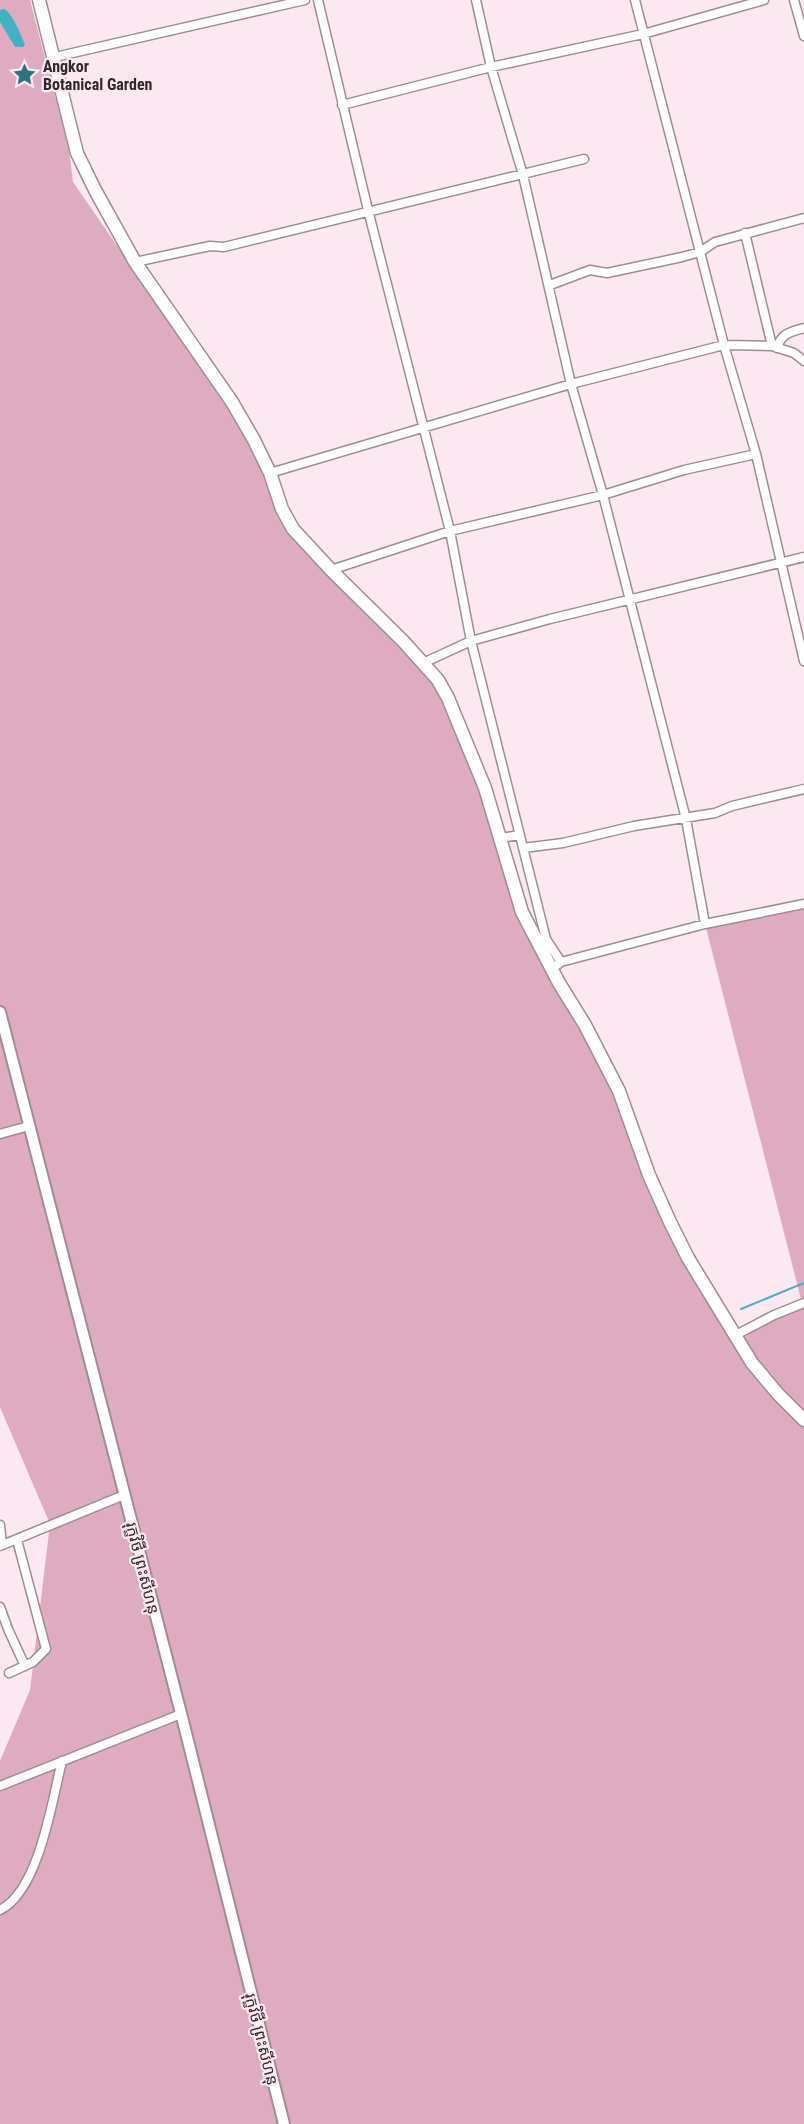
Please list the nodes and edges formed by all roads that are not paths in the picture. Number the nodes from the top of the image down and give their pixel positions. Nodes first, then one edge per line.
1 (39, 0) edge
2 (305, 0) edge
3 (318, 0) edge
4 (476, 0) edge
5 (635, 0) edge
6 (764, 0) edge
7 (794, 0) edge
8 (643, 34) junction
9 (804, 36) edge
10 (55, 57) junction
11 (491, 68) junction
12 (342, 105) junction
13 (584, 159) dead end
14 (523, 175) junction
15 (368, 210) junction
16 (804, 218) edge
17 (745, 233) junction
18 (700, 252) junction
19 (135, 262) junction
20 (550, 285) junction
21 (804, 328) edge
22 (724, 345) junction
23 (774, 347) junction
24 (804, 361) edge
25 (571, 384) junction
26 (423, 427) junction
27 (756, 454) junction
28 (270, 473) junction
29 (603, 495) junction
30 (450, 531) junction
31 (804, 557) edge
32 (780, 562) junction
33 (331, 570) junction
34 (631, 600) junction
35 (471, 641) junction
36 (804, 661) edge
37 (423, 663) junction
38 (804, 789) edge
39 (686, 819) junction
40 (520, 835) junction
41 (500, 838) junction
42 (523, 848) junction
43 (804, 904) edge
44 (705, 924) junction
45 (556, 966) junction
46 (0, 1012) edge
47 (29, 1126) junction
48 (0, 1134) edge
49 (804, 1303) edge
50 (734, 1336) junction
51 (804, 1420) edge
52 (124, 1495) junction
53 (0, 1525) edge
54 (17, 1540) junction
55 (1, 1545) edge
56 (0, 1607) edge
57 (26, 1666) junction
58 (9, 1673) dead end
59 (181, 1714) junction
60 (62, 1761) junction
61 (0, 1786) edge
62 (0, 1910) edge
63 (284, 2124) edge

1 - 10 main road
2 - 10 street
3 - 12 street
4 - 11 street
5 - 8 street
6 - 8 street
7 - 9 street
8 - 11 street
8 - 18 street
10 - 19 main road
11 - 12 street
11 - 14 street
12 - 15 street
13 - 14 street
14 - 15 street
14 - 20 street
15 - 19 street
15 - 26 street
16 - 17 street
17 - 18 street
17 - 23 street
18 - 20 street
18 - 22 street
19 - 28 main road
20 - 25 street
21 - 23 street
22 - 23 street
22 - 25 street
22 - 27 street
23 - 24 street
25 - 26 street
25 - 29 street
26 - 28 street
26 - 30 street
27 - 29 street
27 - 32 street
28 - 33 main road
29 - 30 street
29 - 34 street
30 - 33 street
30 - 35 street
31 - 32 street
32 - 34 street
32 - 36 street
33 - 37 main road
34 - 35 street
34 - 39 street
35 - 37 street
35 - 40 street
37 - 41 main road
38 - 39 street
39 - 42 street
39 - 44 street
40 - 41 street
40 - 42 street
41 - 45 main road
42 - 45 street
43 - 44 street
44 - 45 street
45 - 50 main road
46 - 47 street, រុក្ខវិថី ព្រះសីហនុ
47 - 48 street
47 - 52 street, រុក្ខវិថី ព្រះសីហនុ
49 - 50 street
50 - 51 main road
52 - 54 street
52 - 59 street, រុក្ខវិថី ព្រះសីហនុ
53 - 55 street
54 - 55 street
54 - 57 street
56 - 57 street
57 - 58 street
59 - 60 street
59 - 63 street, រុក្ខវិថី ព្រះសីហនុ
60 - 61 street
60 - 62 street

